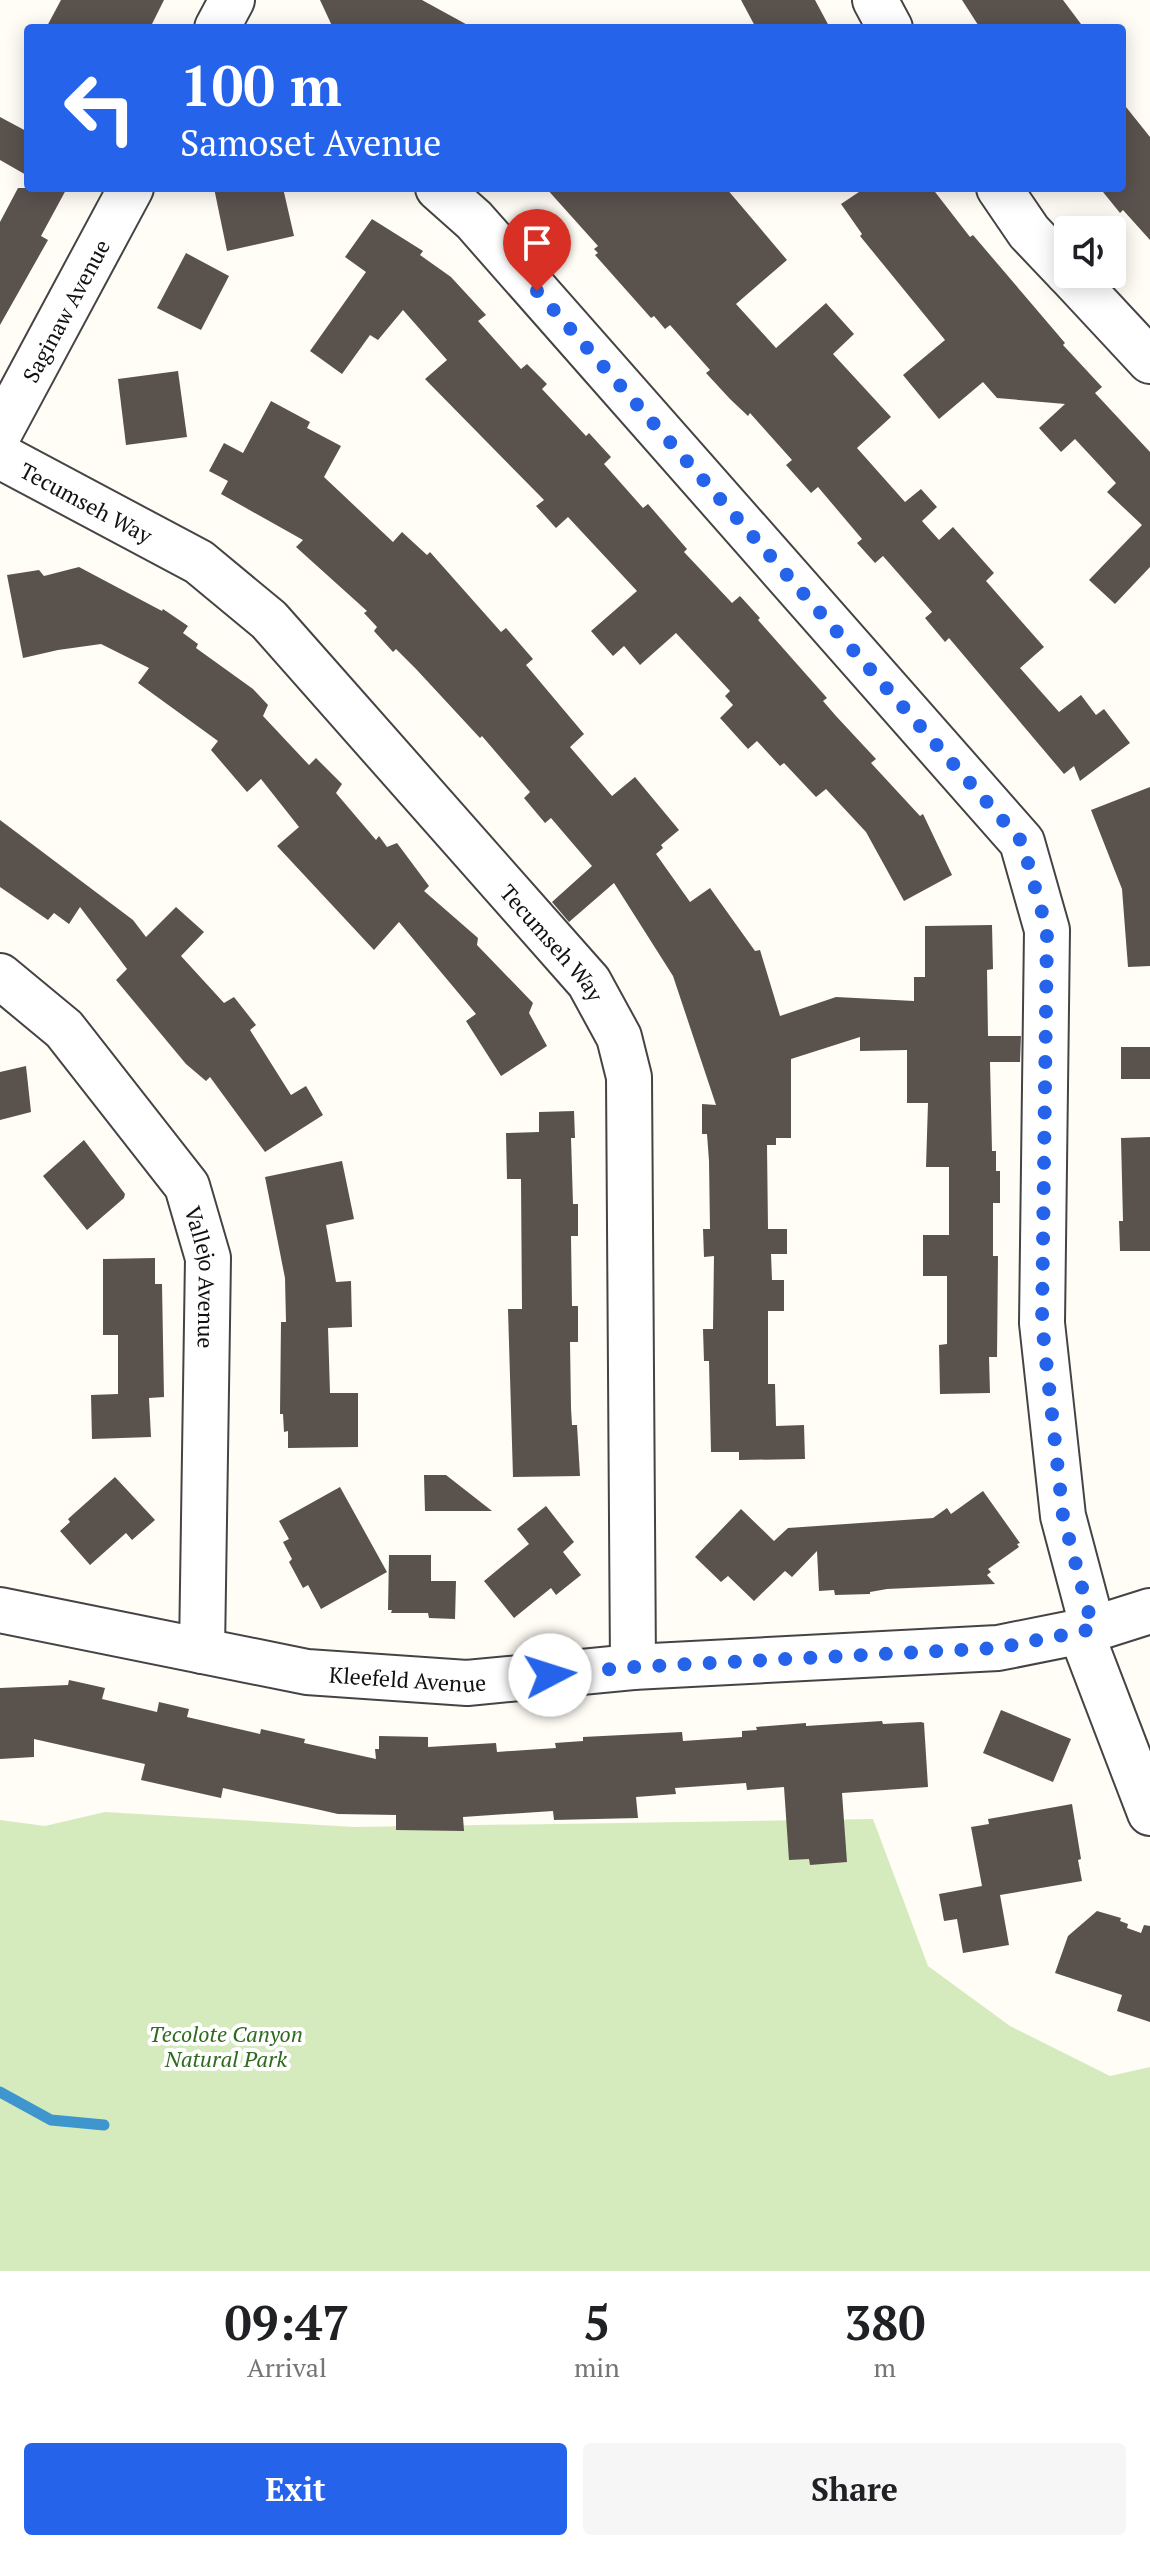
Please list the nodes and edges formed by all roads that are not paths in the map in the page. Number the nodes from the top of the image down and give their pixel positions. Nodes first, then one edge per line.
1 (232, 0) edge
2 (875, 0) edge
3 (219, 24) edge
4 (888, 24) edge
5 (129, 192) edge
6 (442, 192) edge
7 (1002, 192) edge
8 (1054, 259) edge
9 (1081, 288) edge
10 (1150, 361) edge
11 (0, 432) edge
12 (0, 456) edge
13 (0, 976) edge
14 (0, 1610) edge
15 (1150, 1611) edge
16 (1086, 1630) junction
17 (202, 1651) junction
18 (633, 1667) junction
19 (1150, 1813) edge

1 - 3 street
2 - 4 street
5 - 11 street, Saginaw Avenue
6 - 16 street
7 - 8 street
9 - 10 street
12 - 18 street, Tecumseh Way
13 - 17 street, Vallejo Avenue
14 - 17 street, Kleefeld Avenue
15 - 16 street, Kleefeld Avenue
16 - 18 street, Kleefeld Avenue
16 - 19 street
17 - 18 street, Kleefeld Avenue

